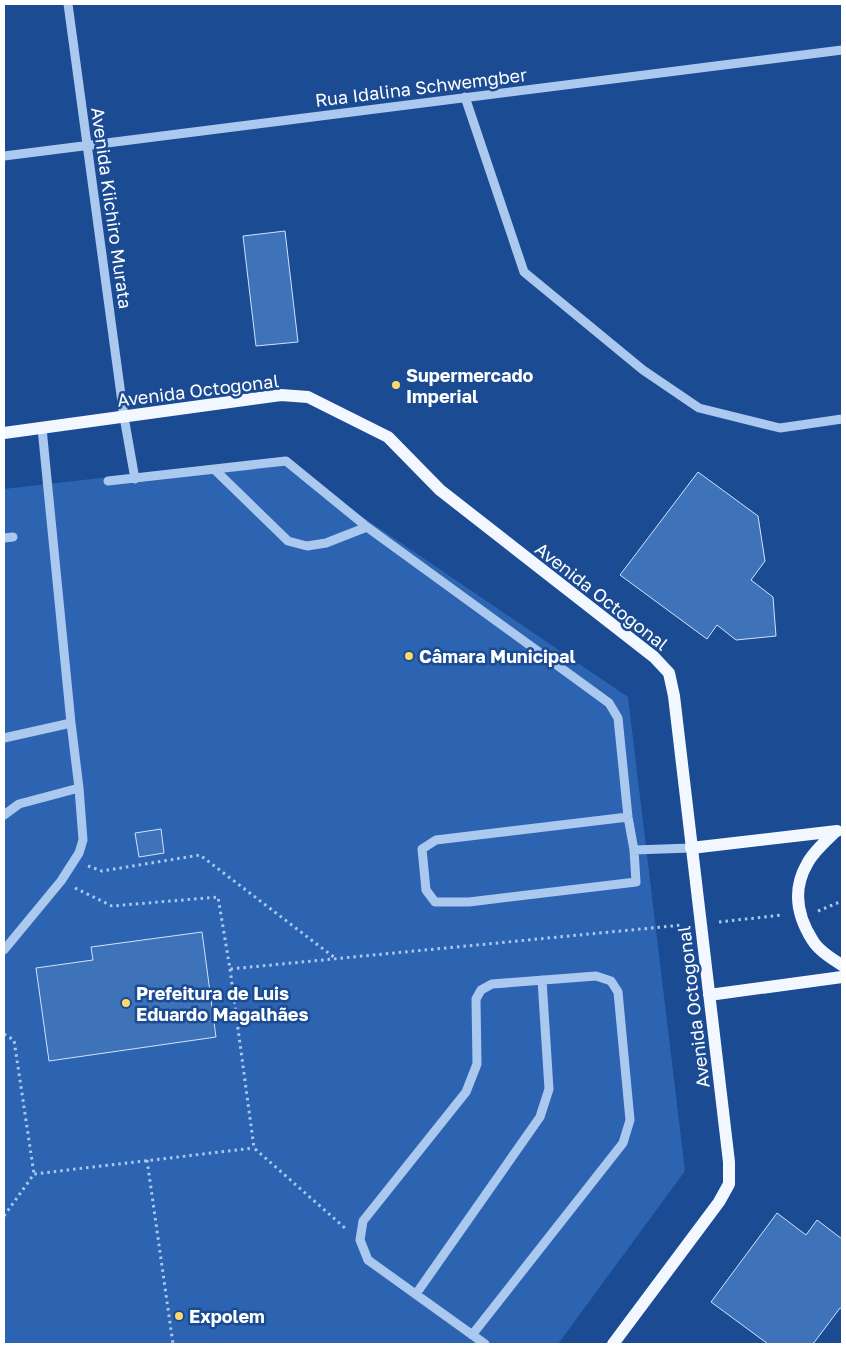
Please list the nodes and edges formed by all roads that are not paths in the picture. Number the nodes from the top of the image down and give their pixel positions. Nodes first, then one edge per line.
1 (68, 4) edge
2 (842, 50) edge
3 (465, 97) junction
4 (88, 145) junction
5 (4, 156) edge
6 (124, 417) junction
7 (842, 420) edge
8 (42, 428) junction
9 (4, 433) edge
10 (214, 469) junction
11 (135, 479) junction
12 (108, 482) dead end
13 (367, 527) junction
14 (71, 723) junction
15 (4, 738) edge
16 (79, 788) junction
17 (4, 815) edge
18 (628, 817) junction
19 (838, 831) edge
20 (691, 848) junction
21 (634, 850) junction
22 (4, 950) edge
23 (842, 965) edge
24 (842, 977) edge
25 (542, 980) junction
26 (709, 995) junction
27 (416, 1294) junction
28 (472, 1334) junction
29 (485, 1344) edge
30 (613, 1344) edge

1 - 4 street, Avenida Kiichiro Murata
2 - 3 street, Rua Idalina Schwemgber
3 - 4 street, Rua Idalina Schwemgber
3 - 7 street
4 - 5 street, Rua Idalina Schwemgber
4 - 6 street, Avenida Kiichiro Murata
6 - 8 main road, Avenida Octogonal
6 - 11 street, Avenida Kiichiro Murata
6 - 20 main road, Avenida Octogonal
8 - 9 main road, Avenida Octogonal
8 - 14 street
10 - 11 street
10 - 13 street
10 - 13 street
11 - 12 street
13 - 18 street
14 - 15 street
14 - 16 street
16 - 17 street
16 - 22 street
18 - 21 street
18 - 21 street
19 - 20 main road
19 - 23 main road
20 - 21 street
20 - 26 main road, Avenida Octogonal
24 - 26 main road
25 - 27 street
25 - 27 street
25 - 28 street
26 - 30 main road, Avenida Octogonal
27 - 28 street
28 - 29 street

